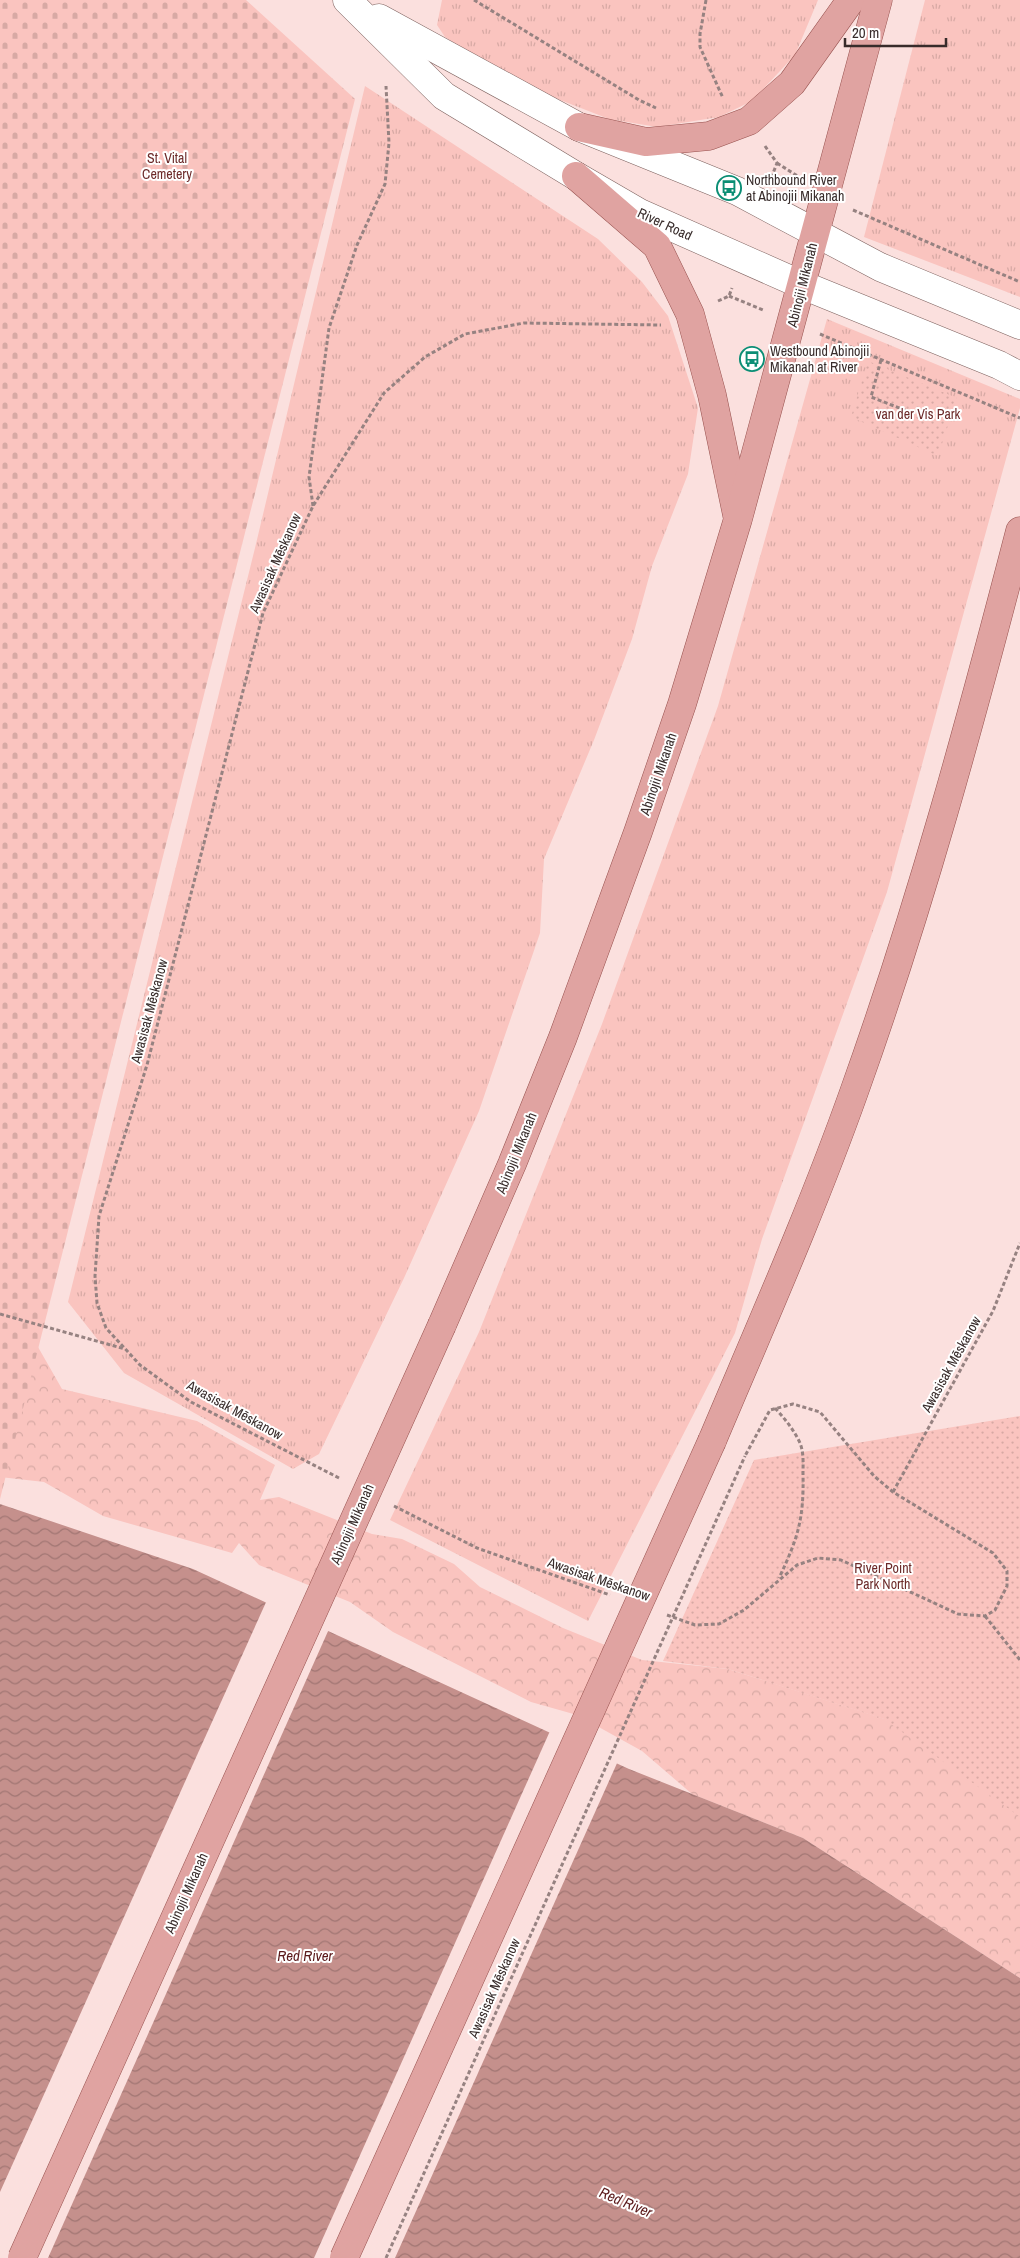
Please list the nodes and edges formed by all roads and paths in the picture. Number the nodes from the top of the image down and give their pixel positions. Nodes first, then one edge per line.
1 (474, 0) edge
2 (706, 0) edge
3 (850, 0) edge
4 (878, 0) edge
5 (349, 2) edge
6 (386, 86) dead end
7 (662, 111) dead end
8 (749, 121) junction
9 (579, 126) junction
10 (777, 163) dead end
11 (576, 176) junction
12 (825, 192) junction
13 (815, 232) junction
14 (1020, 282) edge
15 (800, 284) junction
16 (729, 296) dead end
17 (793, 322) junction
18 (664, 325) dead end
19 (1020, 325) edge
20 (881, 360) junction
21 (1020, 376) edge
22 (907, 410) dead end
23 (1020, 418) edge
24 (314, 506) junction
25 (738, 518) junction
26 (1020, 531) edge
27 (1020, 600) edge
28 (976, 699) junction
29 (1020, 1243) edge
30 (0, 1314) edge
31 (126, 1349) junction
32 (775, 1408) junction
33 (344, 1481) dead end
34 (893, 1492) junction
35 (389, 1503) dead end
36 (778, 1581) junction
37 (614, 1596) dead end
38 (659, 1612) dead end
39 (985, 1616) junction
40 (1020, 1660) edge
41 (22, 2258) edge
42 (344, 2258) edge
43 (386, 2258) edge

1 - 7 path
2 - 8 path
3 - 8 main road
4 - 12 main road, Abinojii Mikanah
5 - 9 street, River Road
5 - 11 street, River Road
6 - 24 path
8 - 9 main road
9 - 13 street, River Road
10 - 12 path
11 - 15 street, River Road
11 - 25 main road
12 - 13 main road, Abinojii Mikanah
12 - 14 path
13 - 15 main road, Abinojii Mikanah
13 - 19 street, River Road
15 - 17 main road, Abinojii Mikanah
15 - 21 street, River Road
16 - 17 path
17 - 20 path
17 - 25 main road, Abinojii Mikanah
18 - 24 path, Awasisak Mēskanow
20 - 22 path
20 - 23 path
24 - 31 path, Awasisak Mēskanow
25 - 41 main road, Abinojii Mikanah, bridge
26 - 28 main road
27 - 28 main road
28 - 42 main road, bridge
29 - 34 path, Awasisak Mēskanow
30 - 31 path
31 - 33 path, Awasisak Mēskanow
32 - 34 path
32 - 36 path
32 - 43 path, Awasisak Mēskanow, bridge
34 - 39 path
35 - 37 path, Awasisak Mēskanow
36 - 38 path, Awasisak Mēskanow
36 - 39 path, Awasisak Mēskanow
39 - 40 path

